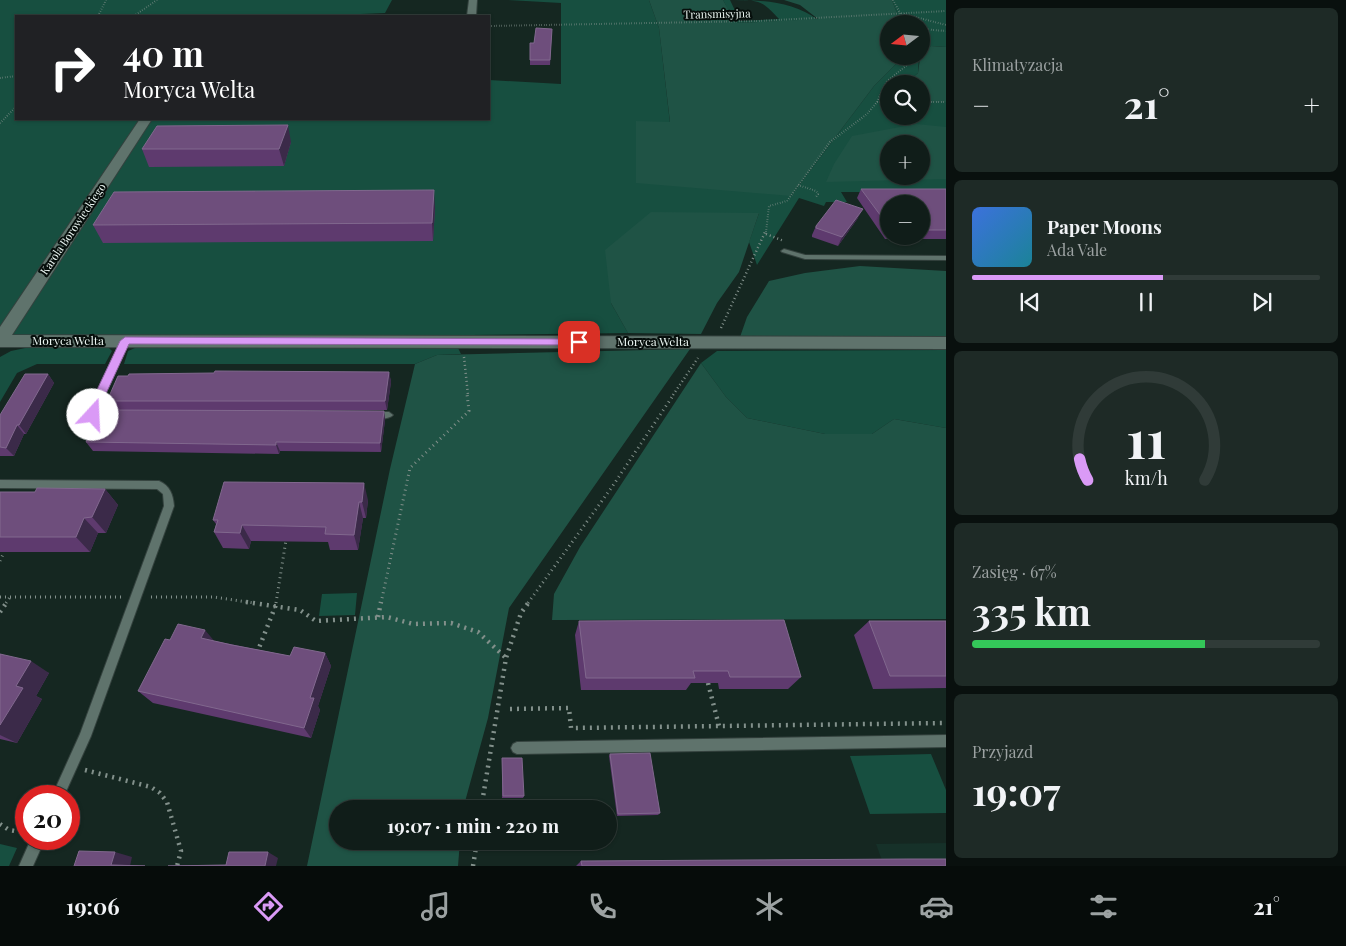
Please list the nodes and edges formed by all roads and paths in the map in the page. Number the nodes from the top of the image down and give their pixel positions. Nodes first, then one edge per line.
1 (106, 0) edge
2 (157, 0) edge
3 (473, 0) edge
4 (894, 0) edge
5 (898, 12) junction
6 (946, 12) edge
7 (98, 15) edge
8 (135, 15) edge
9 (472, 15) edge
10 (900, 15) edge
11 (946, 25) edge
12 (490, 26) edge
13 (930, 30) edge
14 (946, 31) edge
15 (907, 65) edge
16 (15, 76) edge
17 (0, 78) edge
18 (876, 102) junction
19 (880, 102) edge
20 (930, 102) edge
21 (946, 102) edge
22 (15, 109) edge
23 (145, 120) edge
24 (0, 123) edge
25 (797, 184) junction
26 (816, 197) dead end
27 (766, 234) junction
28 (791, 243) dead end
29 (784, 251) dead end
30 (946, 258) edge
31 (0, 340) edge
32 (125, 341) junction
33 (463, 342) junction
34 (714, 342) junction
35 (946, 343) edge
36 (360, 415) edge
37 (390, 415) dead end
38 (116, 416) edge
39 (0, 484) edge
40 (286, 540) edge
41 (4, 552) edge
42 (0, 561) edge
43 (0, 597) edge
44 (10, 597) junction
45 (136, 597) junction
46 (276, 606) junction
47 (0, 612) edge
48 (378, 617) junction
49 (506, 658) junction
50 (252, 659) edge
51 (708, 683) edge
52 (510, 709) dead end
53 (946, 723) edge
54 (719, 726) junction
55 (946, 741) edge
56 (517, 748) dead end
57 (71, 767) junction
58 (63, 785) edge
59 (482, 800) edge
60 (0, 824) edge
61 (15, 831) edge
62 (33, 850) edge
63 (476, 850) edge
64 (26, 866) edge
65 (178, 866) edge
66 (473, 866) edge

1 - 7 path
2 - 8 path
3 - 9 street
4 - 5 path
5 - 6 path, Transmisyjna
5 - 10 path
5 - 11 path
5 - 12 path, Transmisyjna
13 - 14 path
15 - 18 path
16 - 17 path
18 - 19 path
18 - 25 path
20 - 21 path
22 - 24 path
23 - 31 street, Karola Borowieckiego
25 - 26 path
25 - 27 path
27 - 28 path
27 - 34 path
29 - 30 lane
31 - 32 street, Moryca Welta
32 - 33 street, Moryca Welta
32 - 38 lane
33 - 34 street, Moryca Welta
33 - 48 path
34 - 35 street, Moryca Welta
34 - 49 path
36 - 37 lane
39 - 45 lane
40 - 46 path
41 - 42 path
43 - 44 path
44 - 45 path
44 - 47 path
45 - 46 path
45 - 57 lane
46 - 48 path
46 - 50 path
48 - 49 path
49 - 59 path
51 - 54 path
52 - 54 path
53 - 54 path
55 - 56 lane
57 - 58 lane
57 - 65 path
60 - 61 path
62 - 64 lane
63 - 66 path

